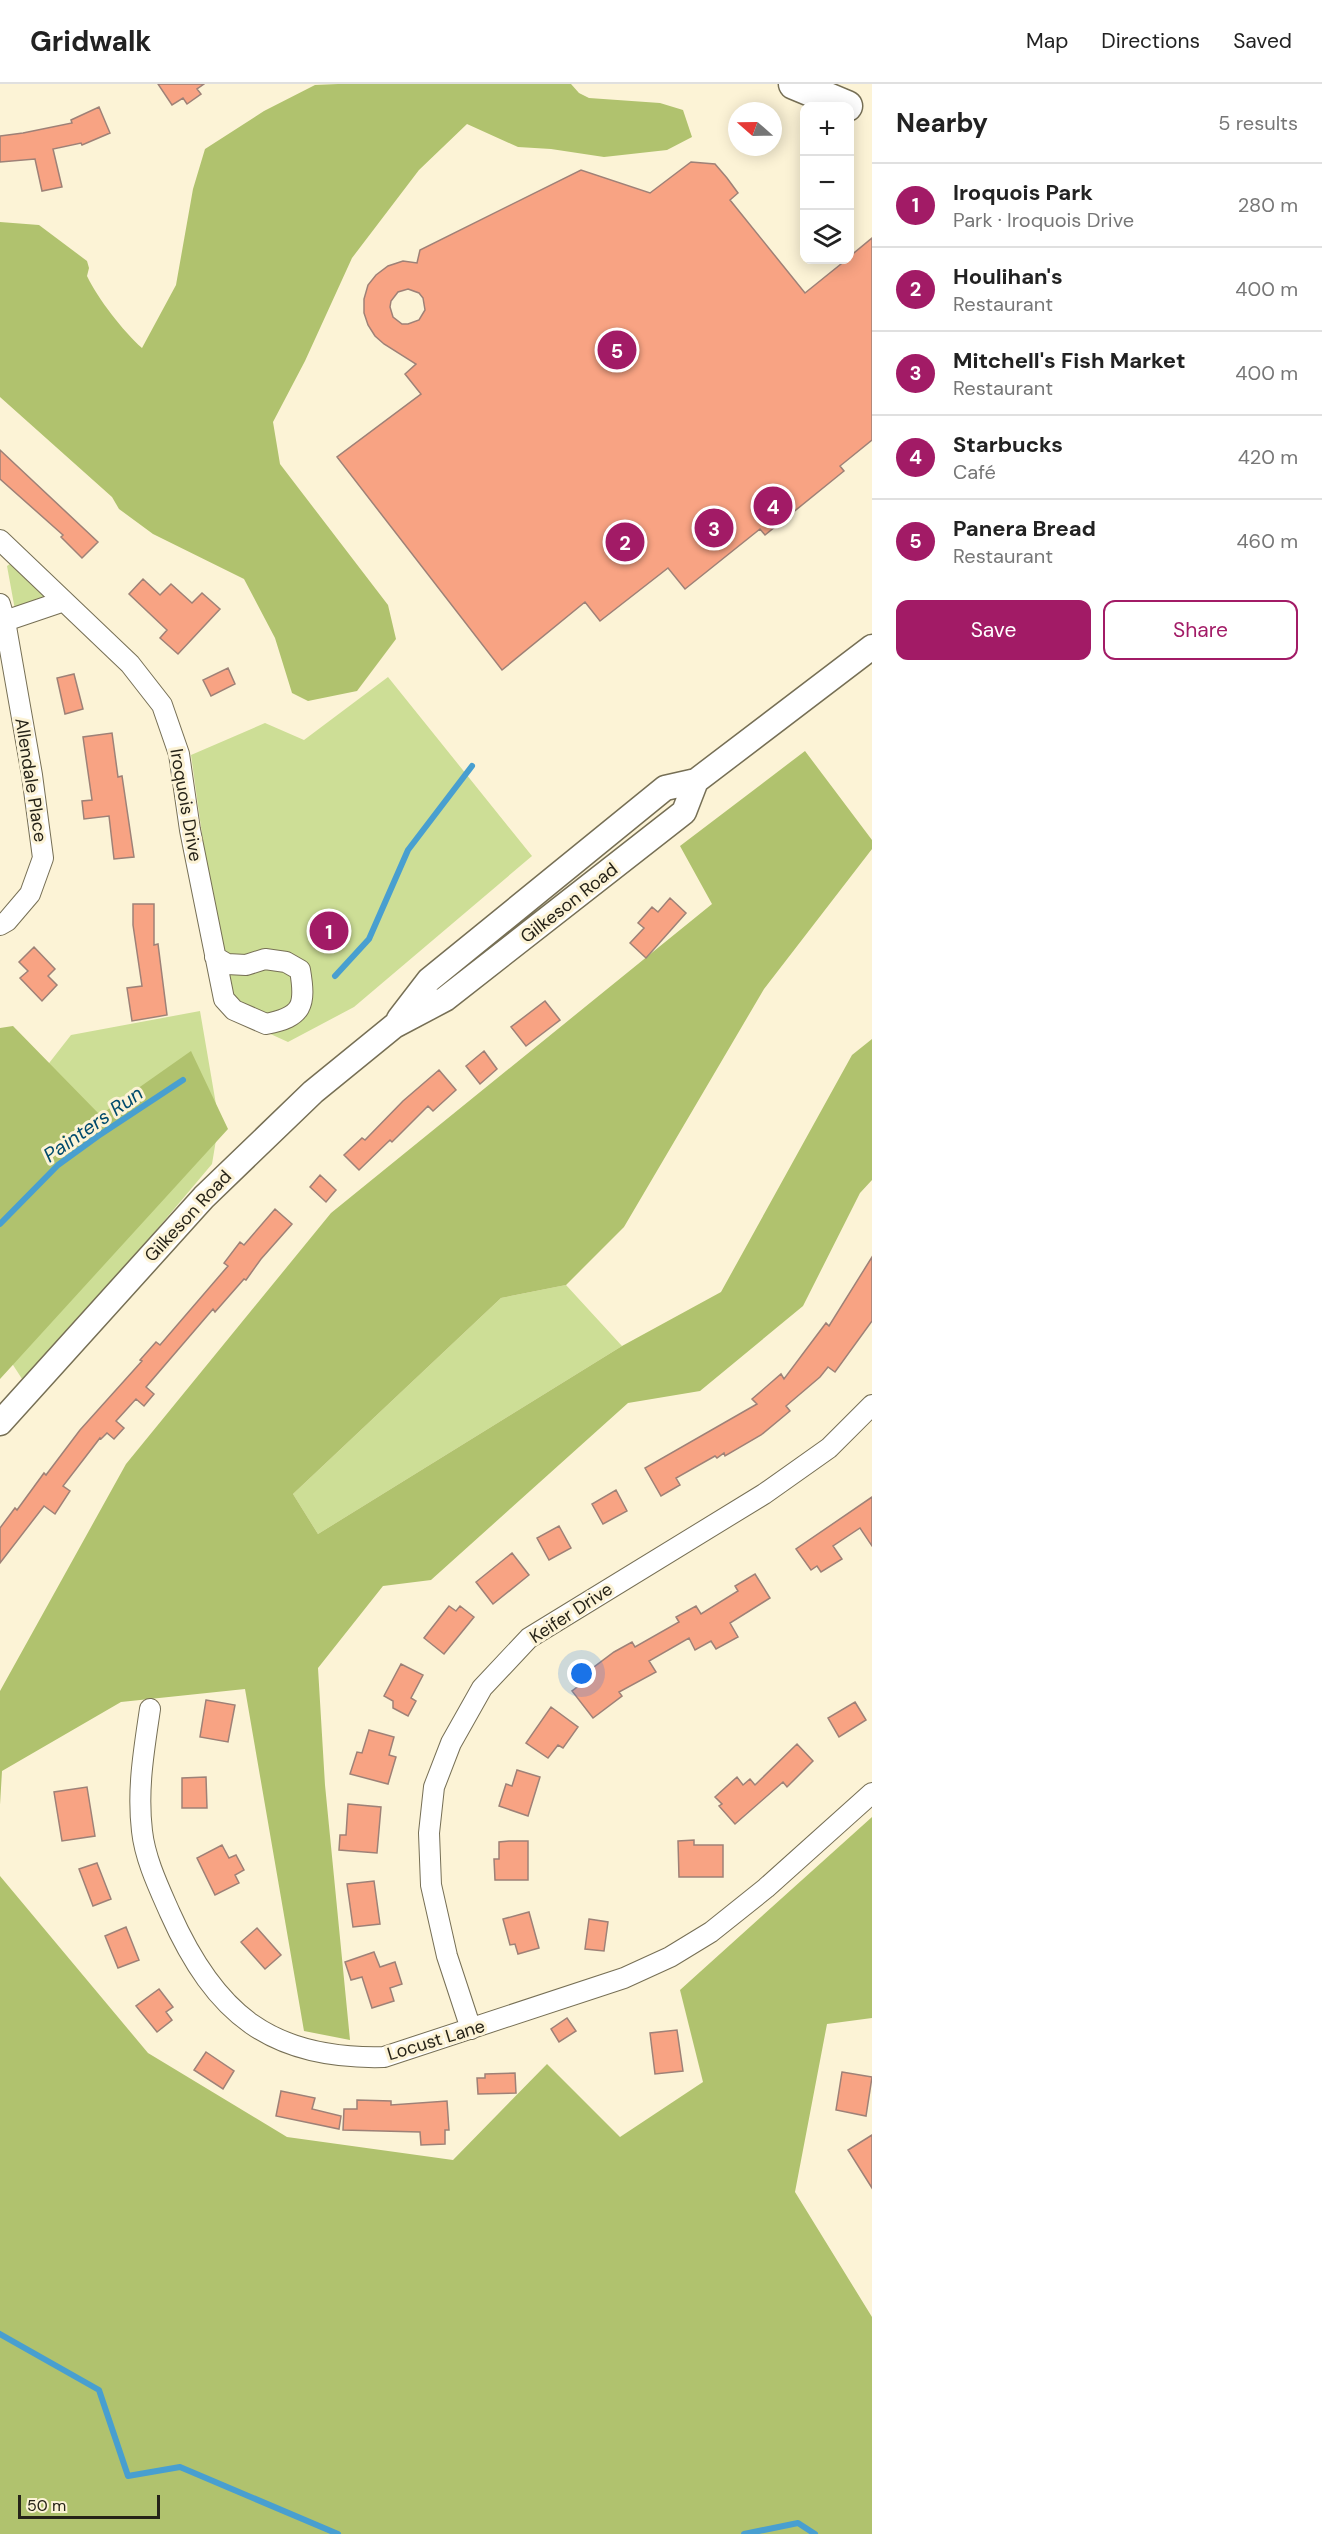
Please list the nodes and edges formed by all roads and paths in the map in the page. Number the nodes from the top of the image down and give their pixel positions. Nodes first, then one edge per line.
1 (794, 84) edge
2 (836, 102) edge
3 (854, 109) edge
4 (872, 116) edge
5 (0, 540) edge
6 (64, 601) junction
7 (3, 613) edge
8 (872, 647) edge
9 (0, 925) edge
10 (215, 957) junction
11 (872, 1405) edge
12 (0, 1423) edge
13 (150, 1708) dead end
14 (872, 1793) edge
15 (471, 2029) junction

1 - 2 main road
3 - 4 main road
5 - 6 street, Iroquois Drive
6 - 7 street, Allendale Place
6 - 10 street, Iroquois Drive
7 - 9 street, Allendale Place
8 - 12 street, Gilkeson Road
10 - 10 street, Iroquois Drive
11 - 15 street, Keifer Drive
13 - 15 street, Locust Lane
14 - 15 street, Locust Lane

